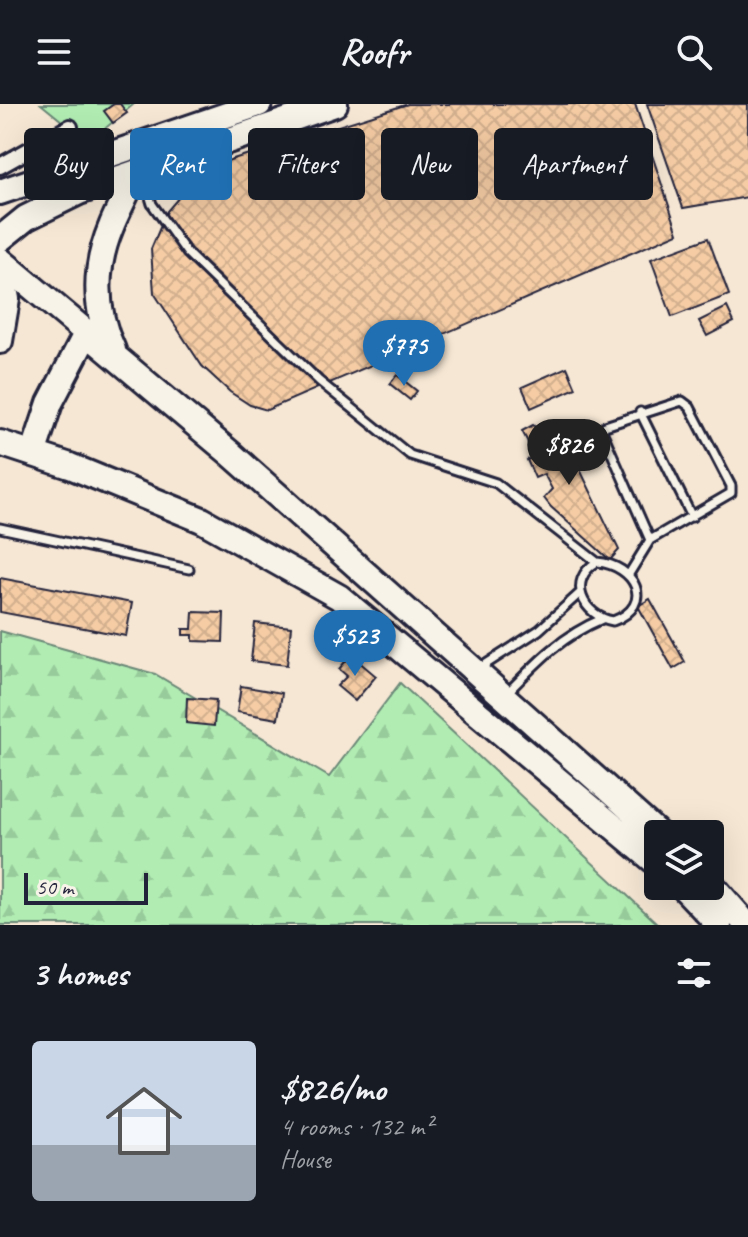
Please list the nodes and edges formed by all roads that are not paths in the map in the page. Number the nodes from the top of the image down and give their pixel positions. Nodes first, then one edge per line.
1 (259, 104) edge
2 (335, 104) edge
3 (70, 127) dead end
4 (232, 141) edge
5 (0, 166) edge
6 (130, 177) edge
7 (130, 191) edge
8 (0, 192) edge
9 (150, 200) edge
10 (0, 239) edge
11 (0, 261) edge
12 (87, 332) junction
13 (0, 341) edge
14 (115, 356) junction
15 (640, 412) junction
16 (0, 443) edge
17 (33, 454) junction
18 (692, 517) junction
19 (0, 528) edge
20 (650, 540) junction
21 (597, 562) junction
22 (189, 569) dead end
23 (629, 574) junction
24 (580, 593) junction
25 (602, 619) junction
26 (474, 671) junction
27 (503, 696) junction
28 (644, 822) edge
29 (644, 851) edge
30 (724, 899) edge
31 (695, 900) edge
32 (719, 925) edge
33 (747, 925) edge

1 - 8 main road
2 - 4 main road
3 - 5 street
6 - 10 main road
7 - 14 main road
9 - 21 lane
11 - 12 main road
11 - 13 main road
12 - 14 main road
12 - 17 main road
14 - 26 main road
15 - 18 lane
15 - 18 lane
15 - 20 lane
16 - 17 main road
17 - 29 main road
18 - 20 lane
19 - 22 lane
20 - 23 lane
21 - 23 lane
21 - 24 lane
23 - 25 lane
24 - 25 lane
24 - 26 lane
25 - 27 lane
26 - 27 main road
27 - 28 main road
30 - 33 main road
31 - 32 main road

